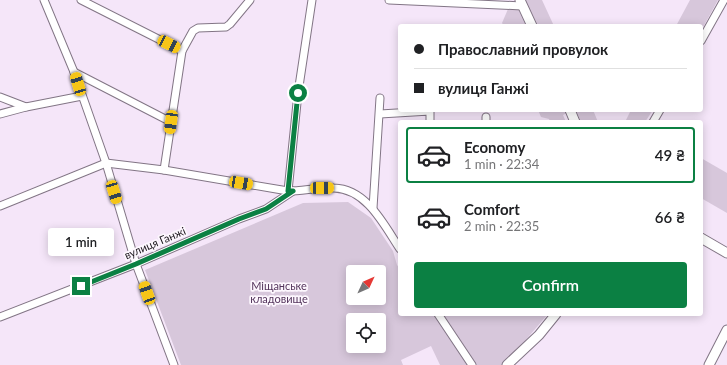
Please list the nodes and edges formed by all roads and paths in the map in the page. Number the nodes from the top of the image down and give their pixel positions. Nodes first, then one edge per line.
1 (44, 0) edge
2 (81, 0) edge
3 (250, 0) edge
4 (312, 0) edge
5 (389, 0) edge
6 (724, 0) edge
7 (490, 2) edge
8 (521, 3) edge
9 (531, 24) edge
10 (703, 38) edge
11 (182, 51) junction
12 (74, 72) junction
13 (82, 96) junction
14 (0, 97) edge
15 (380, 98) dead end
16 (26, 107) junction
17 (413, 112) edge
18 (0, 114) edge
19 (380, 114) junction
20 (171, 122) junction
21 (106, 163) junction
22 (164, 170) junction
23 (290, 191) junction
24 (0, 206) edge
25 (373, 208) junction
26 (703, 239) edge
27 (398, 246) edge
28 (727, 253) edge
29 (136, 264) junction
30 (439, 316) edge
31 (554, 316) edge
32 (0, 317) edge
33 (727, 330) edge
34 (174, 365) edge
35 (472, 365) edge
36 (507, 365) edge
37 (709, 365) edge

1 - 12 street
2 - 11 street
3 - 11 street
4 - 23 street
5 - 7 street
6 - 10 street
7 - 8 street
8 - 9 street
11 - 20 street
12 - 13 street
12 - 20 street
13 - 16 street
13 - 21 street
14 - 16 street
15 - 19 street
16 - 18 street
17 - 19 street
19 - 25 street
20 - 22 street
21 - 22 street
21 - 24 street
21 - 29 street
22 - 23 street
23 - 25 street
23 - 29 street, вулиця Ганжі
25 - 27 street
26 - 28 street
29 - 32 street, вулиця Ганжі
29 - 34 street
30 - 35 street
31 - 36 street
33 - 37 street

